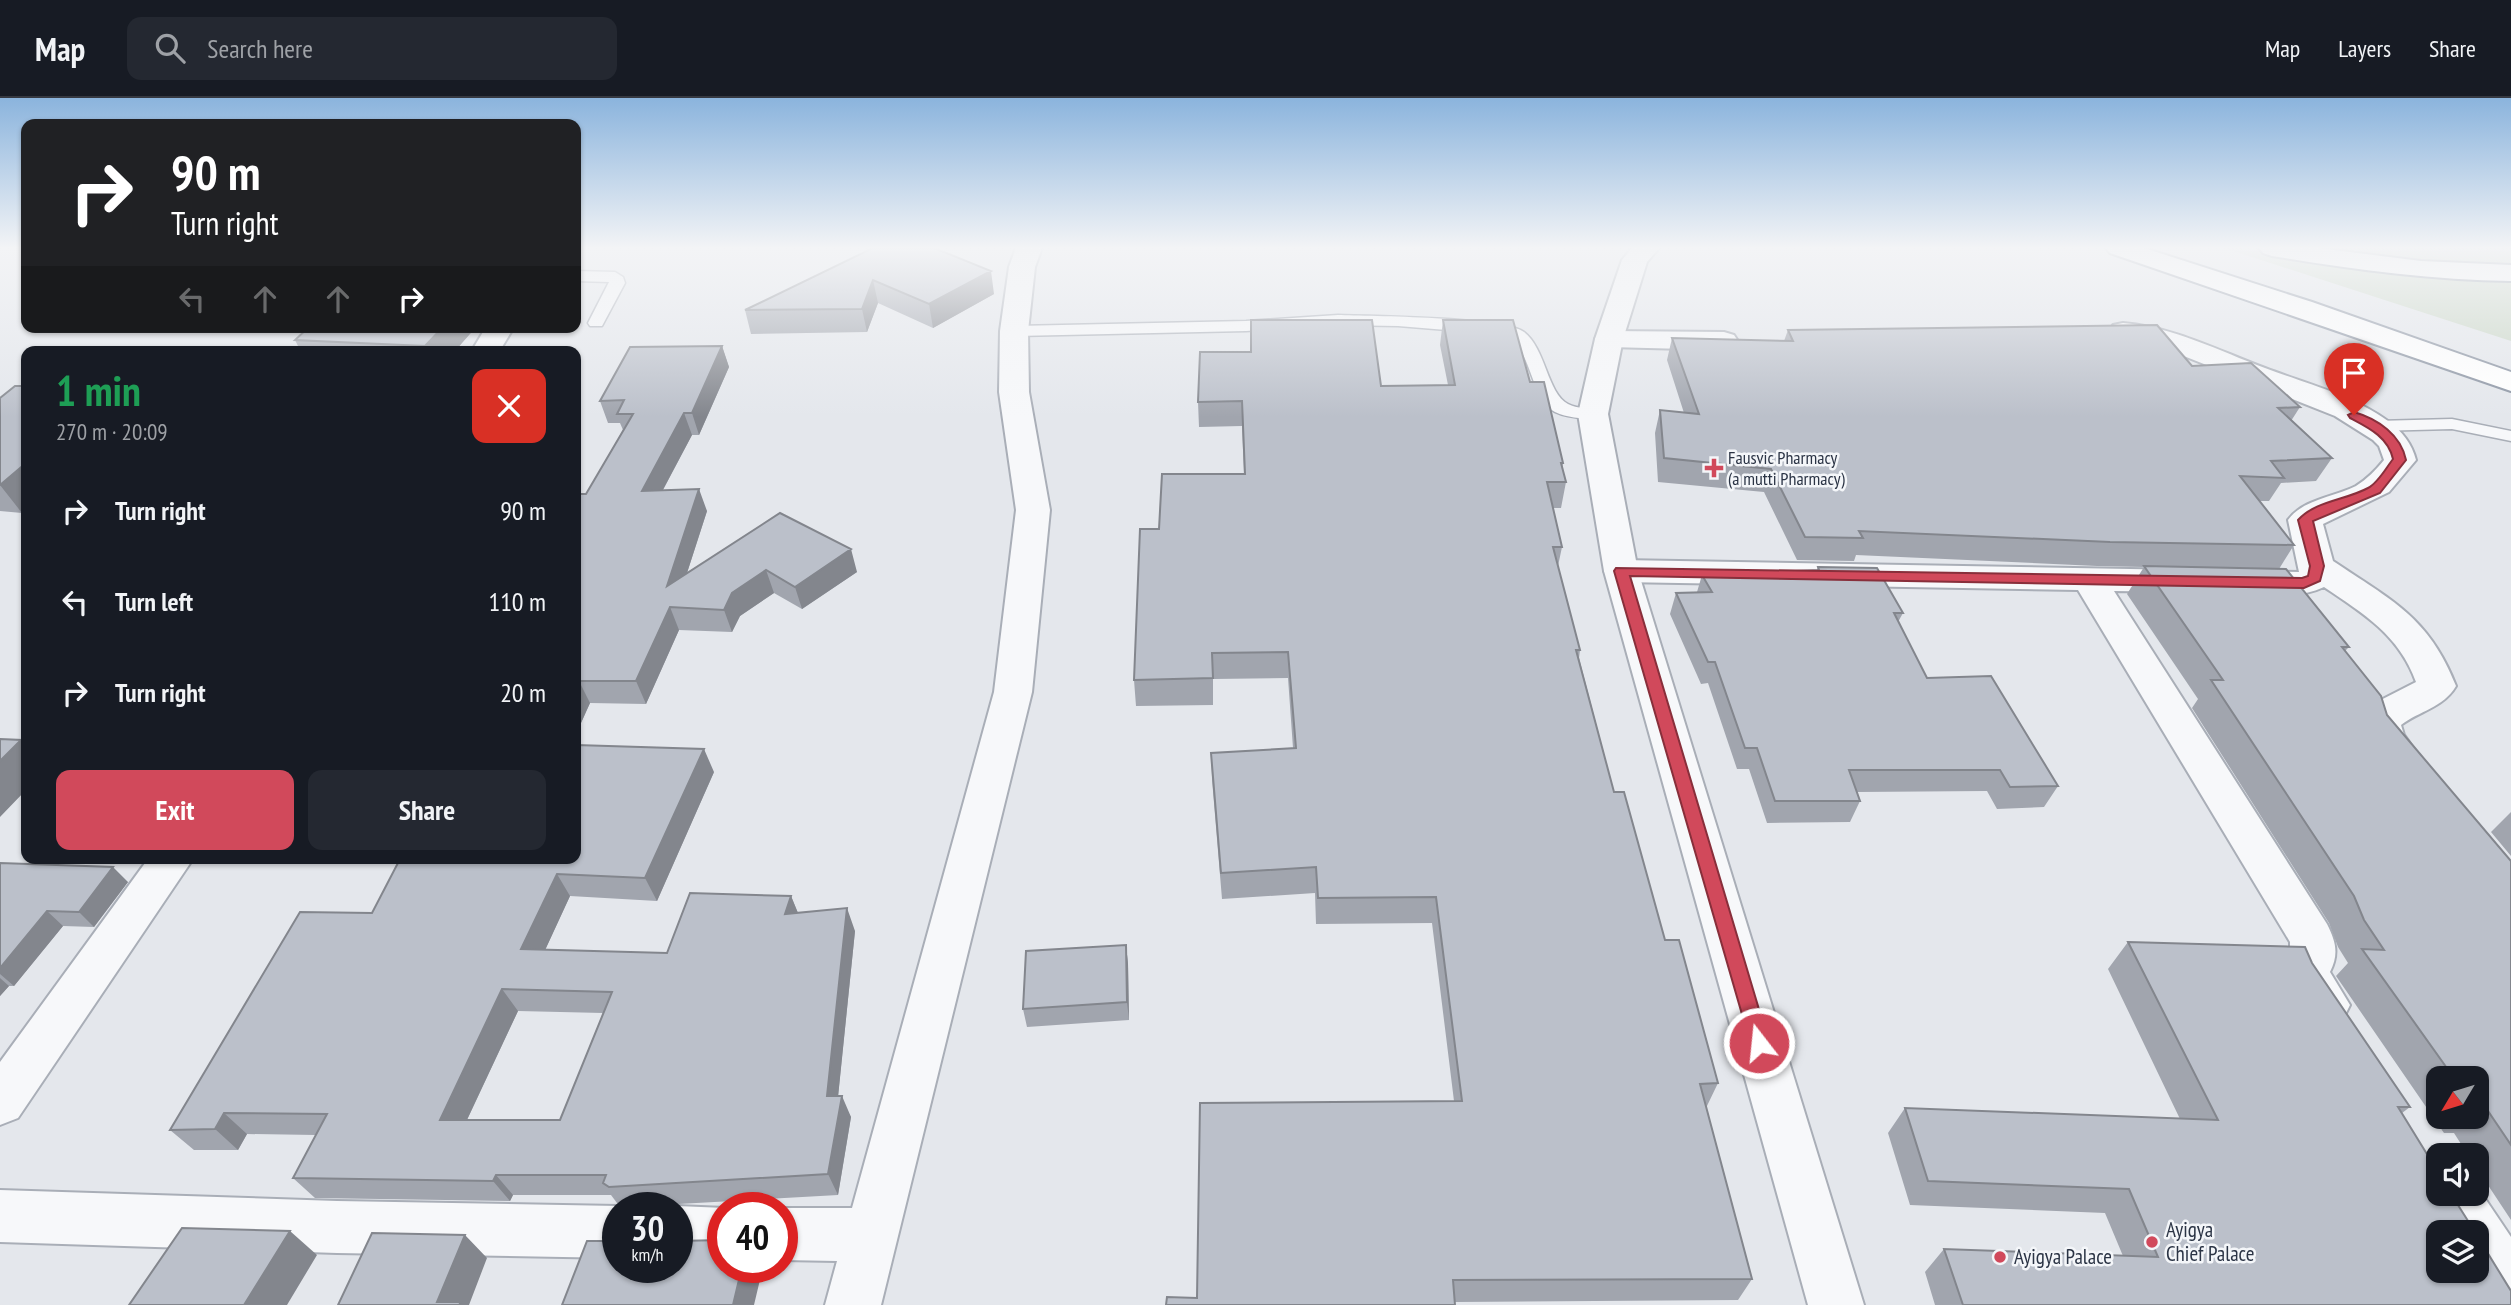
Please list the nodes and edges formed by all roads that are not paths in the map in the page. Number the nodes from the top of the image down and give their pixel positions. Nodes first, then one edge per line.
1 (606, 304) edge
2 (1017, 304) edge
3 (1620, 304) edge
4 (2291, 304) edge
5 (2360, 304) edge
6 (596, 323) dead end
7 (1014, 331) junction
8 (2098, 331) edge
9 (1609, 339) junction
10 (1750, 341) edge
11 (2511, 355) edge
12 (2511, 382) edge
13 (1593, 414) junction
14 (2376, 426) junction
15 (2511, 436) edge
16 (2317, 566) junction
17 (1621, 571) junction
18 (2089, 580) junction
19 (2425, 788) edge
20 (168, 864) edge
21 (2348, 1039) edge
22 (0, 1102) edge
23 (2460, 1206) edge
24 (0, 1216) edge
25 (602, 1231) edge
26 (798, 1234) edge
27 (871, 1235) junction
28 (2511, 1285) edge
29 (853, 1305) edge
30 (1836, 1305) edge

1 - 6 lane
2 - 7 street
3 - 9 street
4 - 12 highway
5 - 11 highway
7 - 13 lane
7 - 27 street
8 - 14 street
9 - 10 street
9 - 13 street
13 - 17 street
14 - 15 lane
14 - 16 street
16 - 18 street
16 - 19 street
17 - 18 street
17 - 30 street
18 - 21 street
20 - 22 street
23 - 28 street
24 - 25 street
26 - 27 street
27 - 29 street

